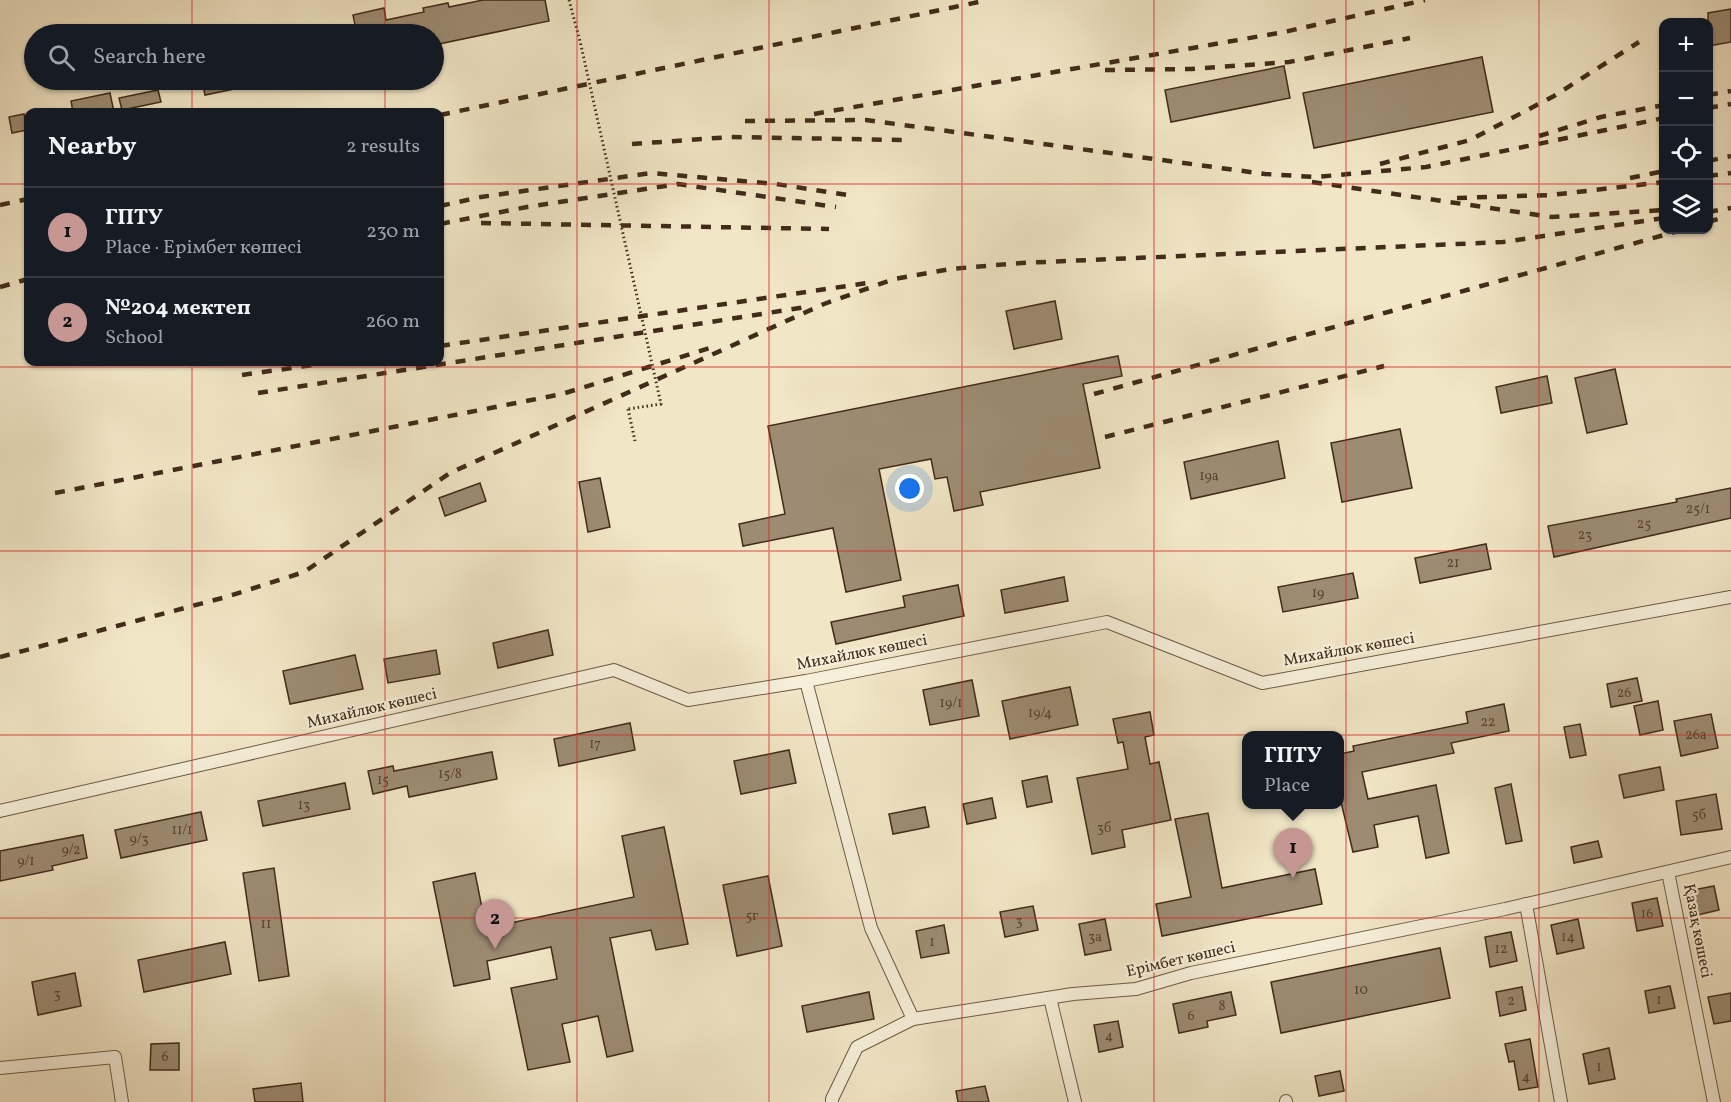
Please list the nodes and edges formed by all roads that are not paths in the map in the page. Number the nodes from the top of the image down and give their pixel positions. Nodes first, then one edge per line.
1 (1731, 597) edge
2 (806, 681) junction
3 (0, 811) edge
4 (1731, 857) edge
5 (1668, 872) junction
6 (1526, 904) junction
7 (1050, 998) junction
8 (913, 1020) junction
9 (0, 1068) edge
10 (122, 1102) edge
11 (832, 1102) edge
12 (1075, 1102) edge
13 (1561, 1102) edge
14 (1714, 1102) edge

1 - 2 street, Михайлюк көшесі
2 - 3 street, Михайлюк көшесі
2 - 8 street
4 - 5 street, Ерімбет көшесі
5 - 6 street, Ерімбет көшесі
5 - 14 street, Қазақ көшесі
6 - 7 street, Ерімбет көшесі
6 - 13 street
7 - 8 street, Ерімбет көшесі
7 - 12 street
8 - 11 street, Ерімбет көшесі
9 - 10 street

